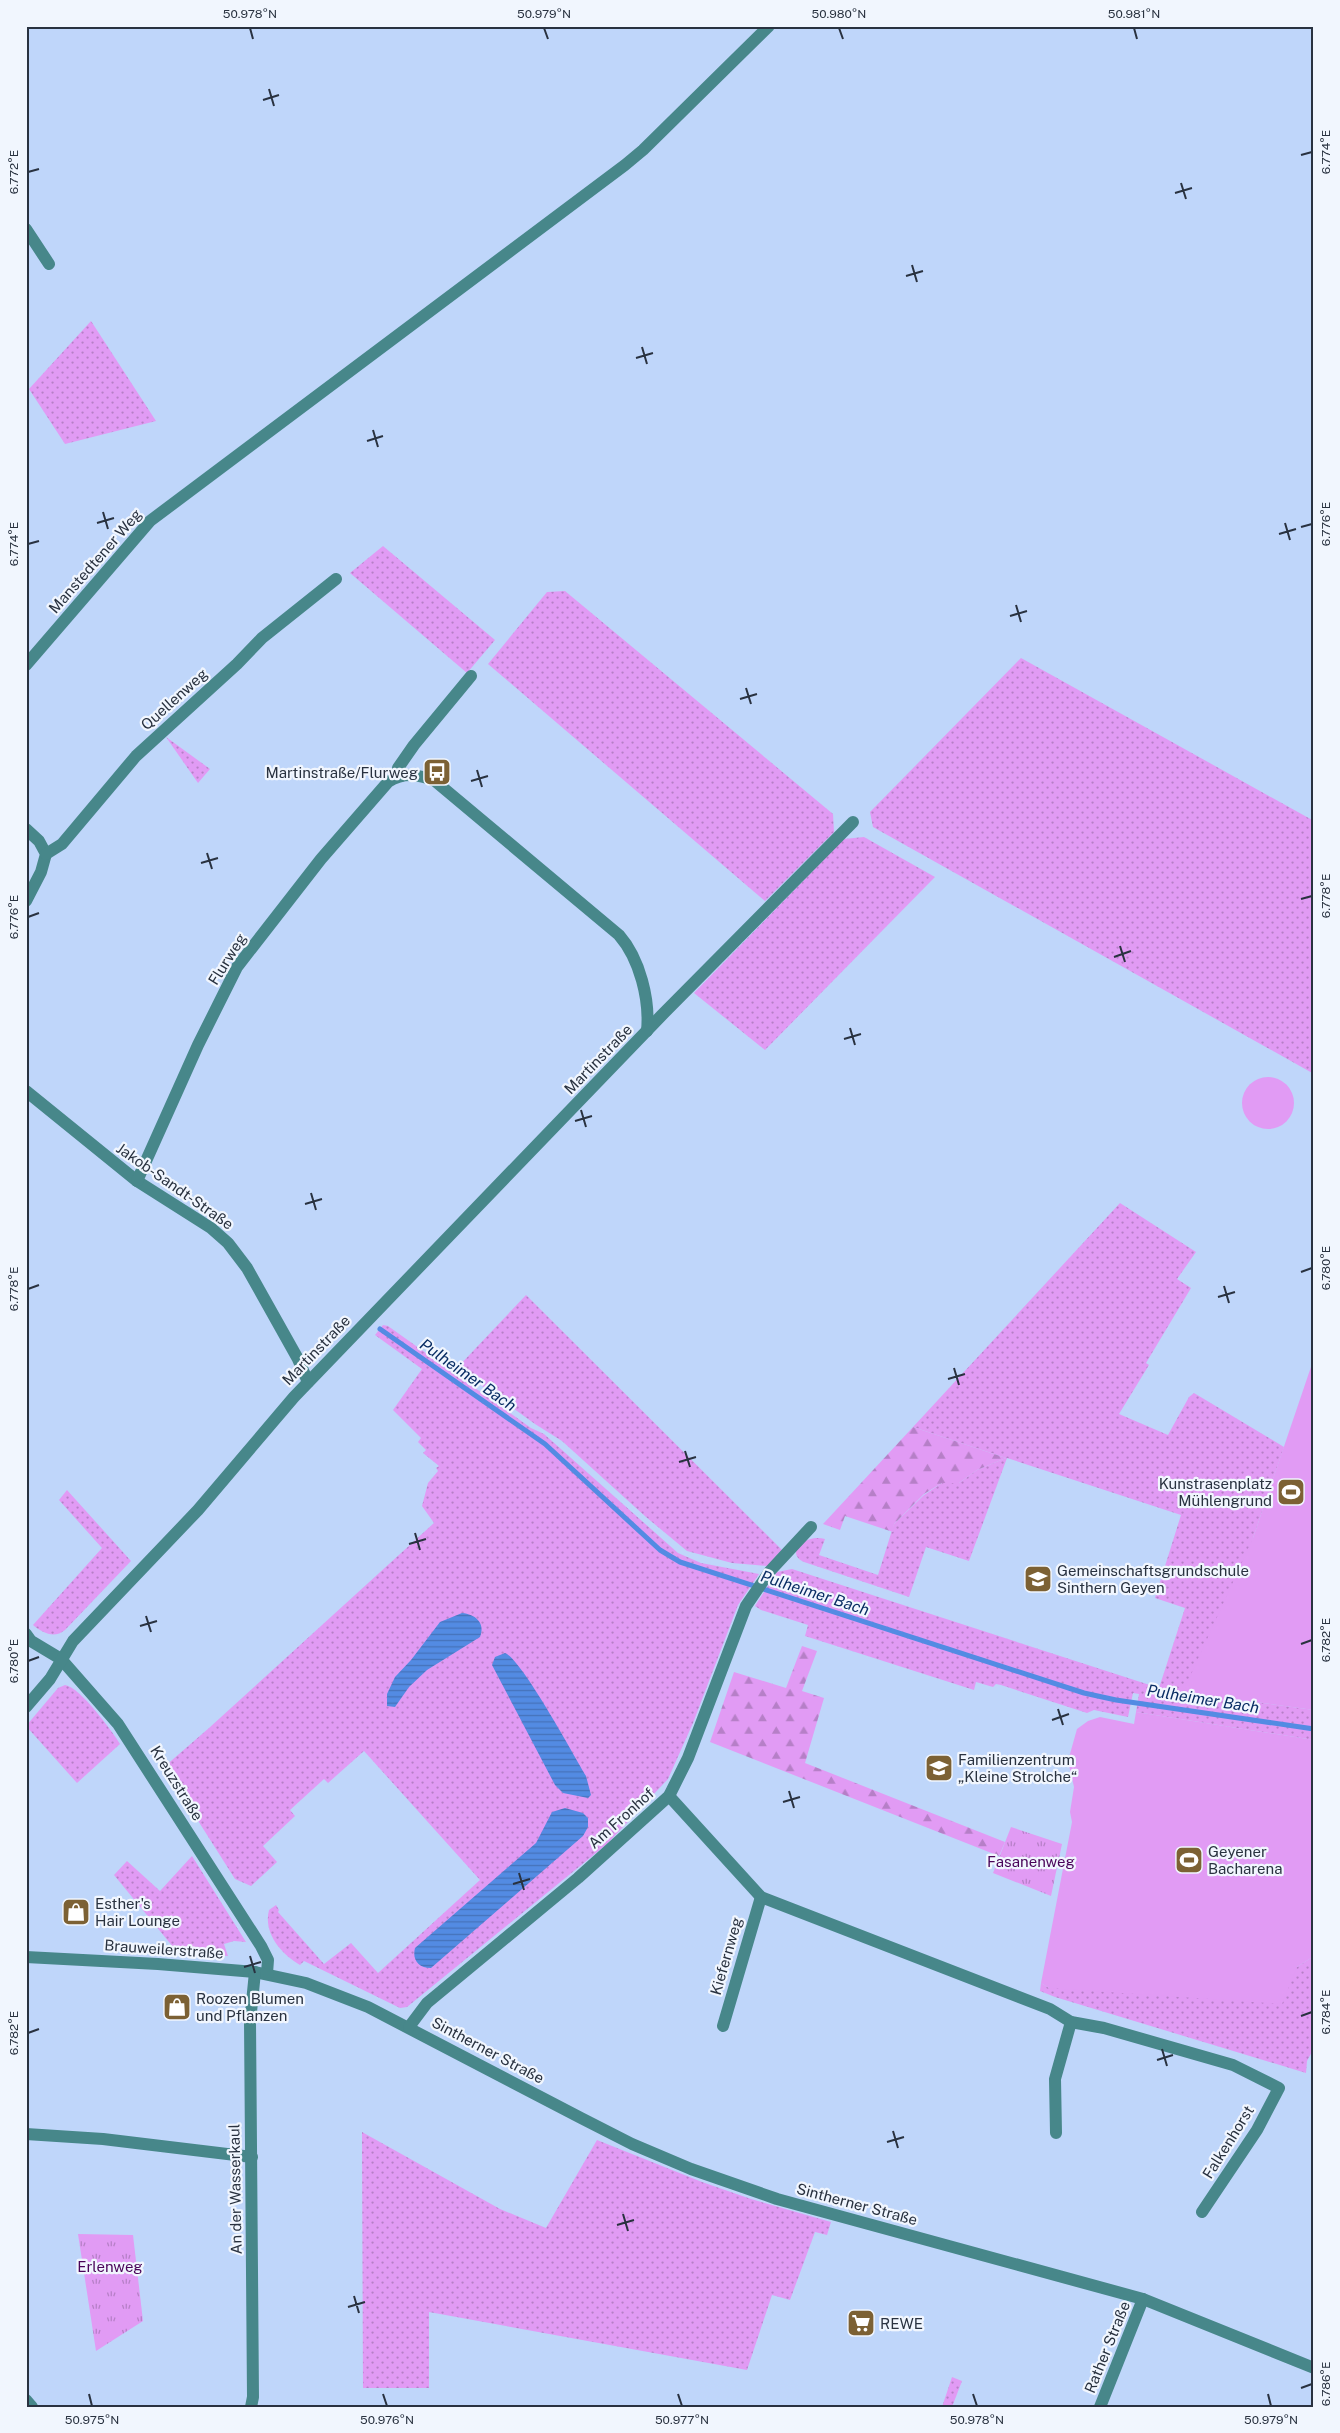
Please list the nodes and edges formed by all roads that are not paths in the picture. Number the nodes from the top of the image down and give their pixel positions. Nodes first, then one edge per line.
1 (768, 26) edge
2 (26, 229) edge
3 (49, 264) dead end
4 (336, 579) dead end
5 (26, 665) edge
6 (471, 676) dead end
7 (401, 776) junction
8 (388, 782) joint
9 (853, 822) dead end
10 (26, 829) edge
11 (46, 854) junction
12 (26, 901) edge
13 (648, 1031) junction
14 (26, 1090) edge
15 (137, 1181) junction
16 (308, 1382) junction
17 (811, 1527) dead end
18 (26, 1634) edge
19 (61, 1659) junction
20 (26, 1707) edge
21 (669, 1796) junction
22 (762, 1897) junction
23 (26, 1957) edge
24 (261, 1972) junction
25 (1071, 2022) junction
26 (723, 2026) dead end
27 (409, 2027) junction
28 (1056, 2133) dead end
29 (26, 2134) edge
30 (252, 2157) junction
31 (1202, 2212) dead end
32 (1143, 2299) junction
33 (1314, 2368) edge
34 (26, 2400) edge
35 (32, 2407) edge
36 (251, 2407) edge
37 (1100, 2407) edge

1 - 5 street, Manstedtener Weg
2 - 3 street
4 - 11 street, Quellenweg
6 - 7 street
7 - 8 street, Martinstraße
7 - 13 street, Martinstraße
8 - 15 street, Flurweg
9 - 13 street, Martinstraße
10 - 11 street
11 - 12 street
13 - 16 street, Martinstraße
14 - 15 street, Jakob-Sandt-Straße
15 - 16 street, Jakob-Sandt-Straße
16 - 19 street, Martinstraße
17 - 21 street, Am Fronhof
18 - 19 street, Kreuzstraße
19 - 20 street, Martinstraße
19 - 24 street, Kreuzstraße
21 - 22 street
21 - 27 street, Am Fronhof
22 - 25 street
22 - 26 street, Kiefernweg
23 - 24 street, Brauweilerstraße
24 - 27 street, Brauweilerstraße
24 - 30 street, An der Wasserkaul
25 - 28 street
25 - 31 street, Falkenhorst
27 - 32 street, Sintherner Straße
29 - 30 street
30 - 36 street, An der Wasserkaul
32 - 33 street, Sintherner Straße
32 - 37 street, Rather Straße
34 - 35 street

